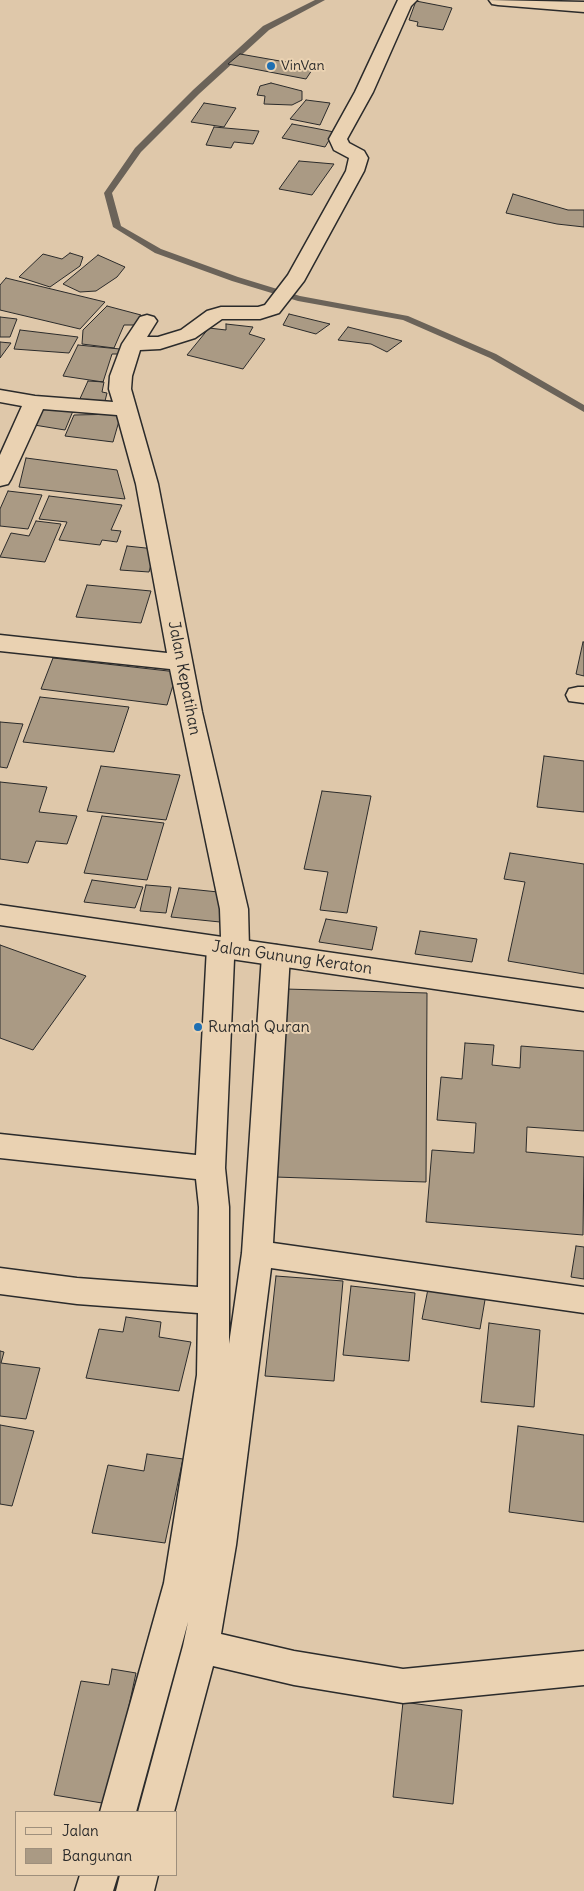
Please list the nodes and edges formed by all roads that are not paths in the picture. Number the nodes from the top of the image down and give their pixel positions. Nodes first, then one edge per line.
1 (408, 0) edge
2 (498, 0) edge
3 (584, 7) edge
4 (146, 321) dead end
5 (134, 344) junction
6 (0, 396) edge
7 (35, 402) junction
8 (125, 409) junction
9 (0, 479) edge
10 (0, 643) edge
11 (180, 662) junction
12 (0, 915) edge
13 (250, 952) junction
14 (584, 1000) edge
15 (0, 1146) edge
16 (210, 1168) junction
17 (257, 1253) junction
18 (0, 1281) edge
19 (584, 1300) edge
20 (214, 1301) junction
21 (202, 1646) junction
22 (584, 1668) edge
23 (118, 1811) edge
24 (156, 1811) edge
25 (99, 1876) edge
26 (139, 1876) edge
27 (94, 1891) edge
28 (135, 1891) edge

1 - 5 street
2 - 3 street
4 - 5 street, Jalan Kepatihan
5 - 8 street, Jalan Kepatihan
6 - 7 street
7 - 8 street
7 - 9 street
8 - 11 street, Jalan Kepatihan
10 - 11 street
11 - 13 street, Jalan Kepatihan
12 - 13 street, Jalan Gunung Keraton
13 - 14 street, Jalan Gunung Keraton
13 - 16 street
13 - 17 street
15 - 16 street
16 - 20 street
17 - 19 street
17 - 21 street
18 - 20 street
20 - 23 street
21 - 22 street
21 - 24 street
25 - 27 street
26 - 28 street

